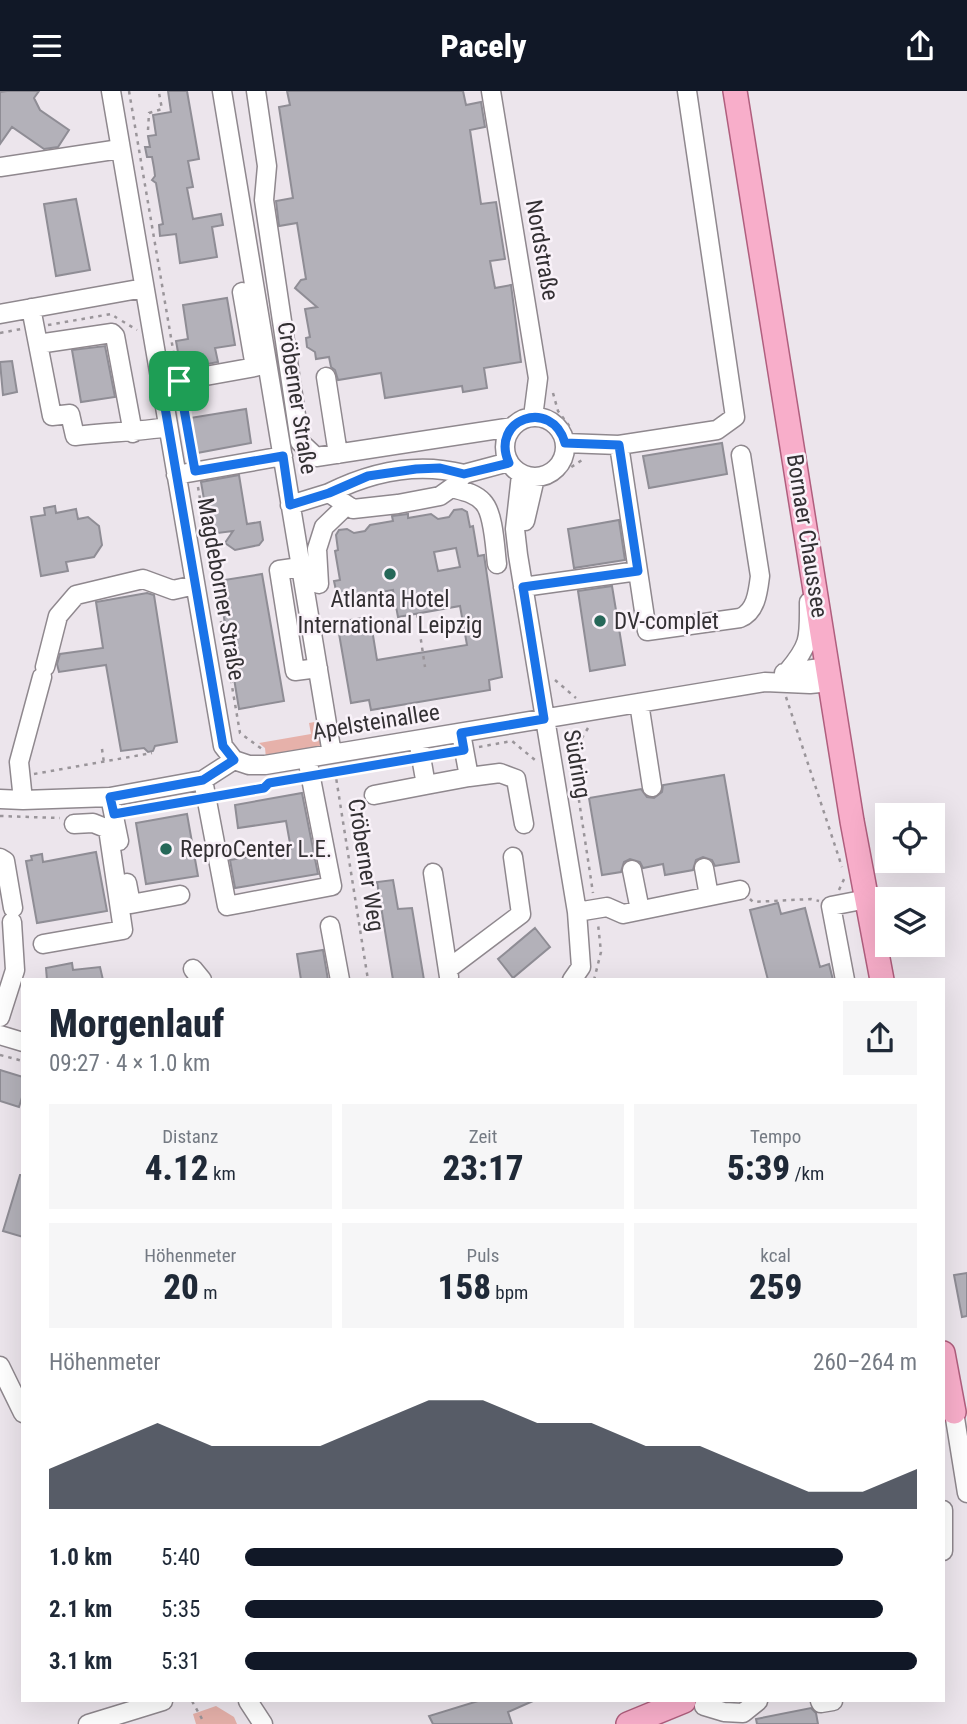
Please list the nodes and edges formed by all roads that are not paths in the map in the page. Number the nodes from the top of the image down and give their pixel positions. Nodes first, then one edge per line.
1 (111, 91) edge
2 (222, 91) edge
3 (256, 91) edge
4 (491, 91) edge
5 (687, 91) edge
6 (735, 91) edge
7 (121, 149) junction
8 (0, 167) edge
9 (144, 288) junction
10 (242, 292) dead end
11 (31, 308) junction
12 (0, 314) edge
13 (38, 344) junction
14 (326, 377) dead end
15 (170, 383) junction
16 (533, 417) junction
17 (168, 427) junction
18 (512, 427) junction
19 (132, 433) junction
20 (476, 433) junction
21 (567, 442) junction
22 (505, 444) junction
23 (619, 445) junction
24 (338, 454) junction
25 (741, 455) dead end
26 (283, 456) junction
27 (522, 472) junction
28 (464, 474) junction
29 (176, 475) junction
30 (452, 488) junction
31 (329, 493) junction
32 (290, 505) junction
33 (347, 505) junction
34 (811, 553) junction
35 (497, 564) dead end
36 (638, 571) junction
37 (319, 584) dead end
38 (195, 586) junction
39 (523, 587) junction
40 (788, 671) junction
41 (829, 674) junction
42 (765, 682) junction
43 (639, 703) junction
44 (544, 719) junction
45 (462, 741) junction
46 (419, 748) junction
47 (234, 760) junction
48 (333, 763) junction
49 (309, 767) junction
50 (469, 778) junction
51 (203, 780) junction
52 (426, 785) junction
53 (652, 787) dead end
54 (374, 795) dead end
55 (0, 799) edge
56 (23, 800) junction
57 (112, 805) junction
58 (68, 821) road end
59 (524, 824) dead end
60 (513, 857) dead end
61 (0, 858) edge
62 (705, 868) dead end
63 (632, 870) dead end
64 (433, 873) dead end
65 (740, 890) road end
66 (180, 895) dead end
67 (709, 896) junction
68 (867, 899) junction
69 (640, 910) junction
70 (577, 912) junction
71 (330, 926) dead end
72 (43, 944) dead end
73 (448, 974) edge
74 (340, 978) edge
75 (573, 978) edge
76 (845, 978) edge
77 (882, 978) edge
78 (0, 1017) edge
79 (0, 1035) edge
80 (21, 1041) edge
81 (945, 1363) edge
82 (0, 1366) edge
83 (21, 1409) edge
84 (955, 1412) edge
85 (967, 1493) edge
86 (160, 1702) edge
87 (249, 1702) edge
88 (757, 1702) edge
89 (698, 1708) edge
90 (88, 1724) edge
91 (263, 1724) edge
92 (628, 1724) edge

1 - 7 street, Magdeborner Straße
2 - 26 street, Cröberner Straße
3 - 24 street
4 - 16 street, Nordstraße
5 - 23 street
6 - 34 main road, Bornaer Chaussee
7 - 8 street
7 - 9 street, Magdeborner Straße
9 - 11 street
9 - 15 street, Magdeborner Straße
10 - 15 street
11 - 12 street
11 - 13 street
13 - 19 street
13 - 19 street
14 - 24 street
15 - 17 street, Magdeborner Straße
16 - 18 street
16 - 21 street
17 - 19 street
17 - 29 street, Magdeborner Straße
18 - 20 street
18 - 22 street
20 - 22 street
20 - 24 street
21 - 23 street
21 - 27 street
22 - 27 street
23 - 36 street
25 - 36 street
26 - 29 street
26 - 32 street, Cröberner Straße
27 - 28 street
27 - 39 street, Südring
28 - 30 street
28 - 31 street
29 - 38 street, Magdeborner Straße
30 - 33 street
30 - 35 street
31 - 32 street
31 - 33 street
32 - 48 street, Cröberner Straße
33 - 37 street
34 - 40 street, Apelsteinallee
34 - 41 main road, Bornaer Chaussee
36 - 39 street
38 - 47 street, Magdeborner Straße
38 - 56 street
39 - 44 street, Südring
40 - 41 street, Apelsteinallee
40 - 42 street, Apelsteinallee
41 - 42 street, Apelsteinallee
41 - 68 main road, Bornaer Chaussee
42 - 43 street, Apelsteinallee
43 - 44 street, Apelsteinallee
43 - 53 street
44 - 45 street, Apelsteinallee
44 - 70 street, Südring
45 - 46 street, Apelsteinallee
45 - 50 street
46 - 48 street, Apelsteinallee
46 - 52 street
47 - 49 street, Apelsteinallee
47 - 51 street
48 - 49 street, Apelsteinallee
49 - 51 street
50 - 52 street
50 - 59 street
51 - 57 street
52 - 54 street
55 - 56 street
56 - 57 street
57 - 66 street
58 - 72 street
60 - 73 street
61 - 78 street
62 - 67 street
63 - 69 street
64 - 73 street
65 - 67 street
67 - 69 street
68 - 76 street
68 - 77 main road, Bornaer Chaussee
69 - 70 street
70 - 75 street, Südring
71 - 74 street
79 - 80 street
81 - 84 main road
82 - 83 street
84 - 85 street
86 - 90 street
87 - 91 street
88 - 89 street
89 - 92 main road

